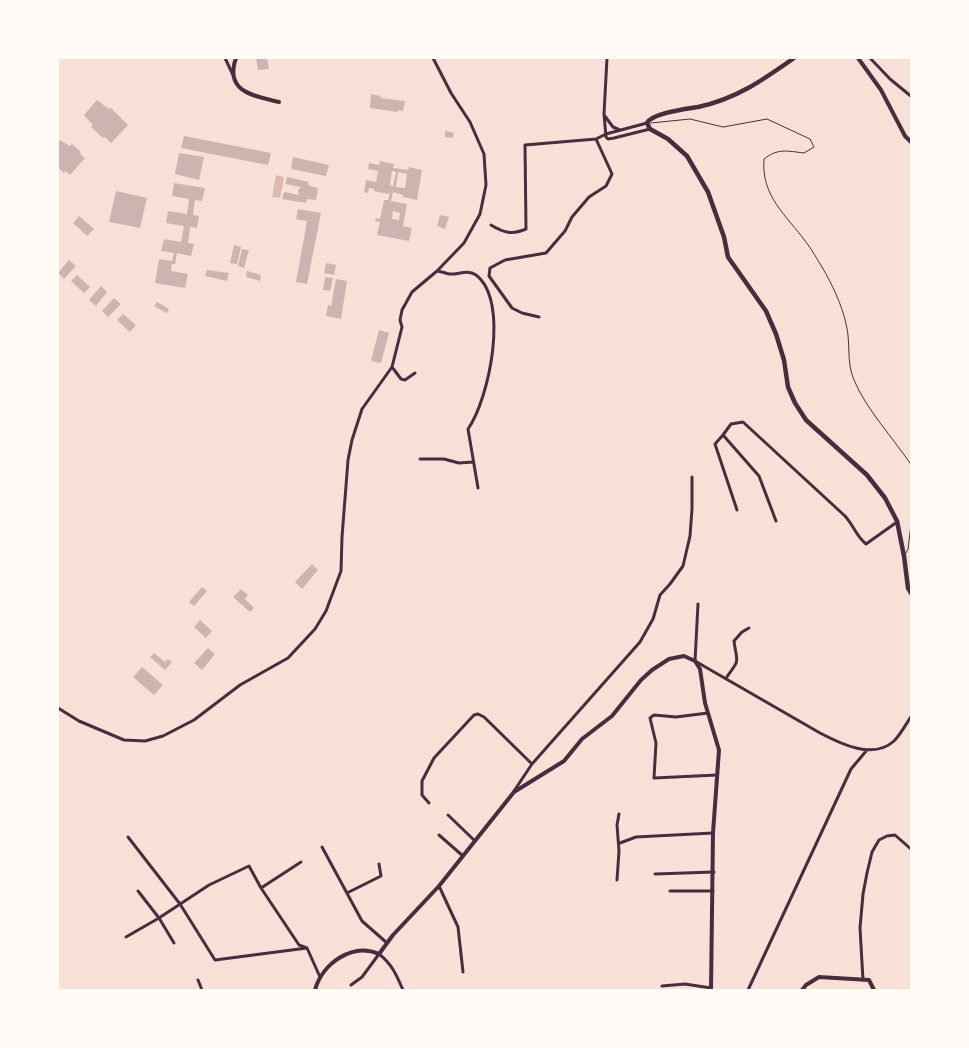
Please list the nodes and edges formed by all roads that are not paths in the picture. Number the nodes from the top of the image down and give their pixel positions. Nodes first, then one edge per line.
1 (225, 58) edge
2 (236, 58) edge
3 (433, 58) edge
4 (607, 58) edge
5 (794, 58) edge
6 (858, 58) edge
7 (870, 58) edge
8 (234, 76) junction
9 (912, 96) edge
10 (279, 102) dead end
11 (604, 114) junction
12 (647, 123) junction
13 (650, 129) junction
14 (622, 130) junction
15 (606, 134) junction
16 (596, 139) junction
17 (912, 143) edge
18 (491, 225) dead end
19 (437, 271) junction
20 (539, 317) dead end
21 (392, 367) junction
22 (415, 373) dead end
23 (723, 435) junction
24 (420, 459) dead end
25 (473, 462) junction
26 (912, 466) edge
27 (692, 477) dead end
28 (478, 488) dead end
29 (737, 510) dead end
30 (912, 516) edge
31 (776, 521) dead end
32 (897, 521) junction
33 (904, 556) junction
34 (912, 595) edge
35 (698, 604) dead end
36 (749, 628) dead end
37 (695, 661) junction
38 (726, 678) junction
39 (58, 708) edge
40 (708, 713) junction
41 (912, 715) edge
42 (867, 750) junction
43 (532, 764) junction
44 (717, 775) junction
45 (514, 792) junction
46 (429, 803) dead end
47 (619, 814) dead end
48 (448, 815) dead end
49 (713, 833) junction
50 (439, 835) dead end
51 (128, 837) dead end
52 (475, 841) junction
53 (620, 843) junction
54 (322, 847) dead end
55 (912, 850) edge
56 (463, 856) junction
57 (301, 862) dead end
58 (379, 864) dead end
59 (714, 872) junction
60 (655, 874) dead end
61 (617, 880) dead end
62 (439, 886) junction
63 (261, 888) junction
64 (138, 891) dead end
65 (670, 891) dead end
66 (713, 891) junction
67 (347, 893) junction
68 (180, 904) junction
69 (159, 918) junction
70 (126, 937) dead end
71 (174, 943) dead end
72 (387, 943) junction
73 (307, 948) junction
74 (379, 954) junction
75 (463, 972) dead end
76 (320, 977) junction
77 (198, 980) dead end
78 (863, 980) junction
79 (351, 985) dead end
80 (662, 986) dead end
81 (711, 989) edge
82 (202, 990) edge
83 (315, 990) edge
84 (403, 990) edge
85 (748, 990) edge
86 (802, 990) edge
87 (874, 990) edge

1 - 8 street
2 - 8 street
3 - 19 street
4 - 11 street
5 - 12 main road
6 - 17 street
7 - 9 street
8 - 10 street
11 - 14 street
11 - 15 street
12 - 13 main road
12 - 14 street
12 - 26 lane
13 - 15 street
13 - 32 main road
14 - 15 street
15 - 16 street
16 - 18 street
16 - 20 street
19 - 21 street
19 - 25 street
21 - 22 street
21 - 39 street
23 - 29 street
23 - 31 street
23 - 32 street
24 - 25 street
25 - 28 street
27 - 43 street
30 - 33 lane
32 - 33 main road
33 - 34 main road
35 - 37 street
36 - 38 street
37 - 38 street
37 - 40 street
37 - 45 street
38 - 42 street
40 - 44 street
40 - 44 street
41 - 42 street
42 - 85 street
43 - 45 street
43 - 46 street
44 - 49 street
45 - 52 street
47 - 53 street
48 - 52 street
49 - 53 street
49 - 59 street
50 - 56 street
51 - 68 street
52 - 56 street
53 - 61 street
54 - 67 street
55 - 78 street
56 - 62 street
57 - 63 street
58 - 67 street
59 - 60 street
59 - 66 street
62 - 72 street
62 - 75 street
63 - 68 street
63 - 73 street
64 - 69 street
65 - 66 street
66 - 81 street
67 - 72 street
68 - 69 street
68 - 73 street
69 - 70 street
69 - 71 street
72 - 74 street
73 - 76 street
74 - 76 street
74 - 79 street
74 - 84 street
76 - 83 street
77 - 82 street
78 - 86 street
78 - 87 street
80 - 81 street

